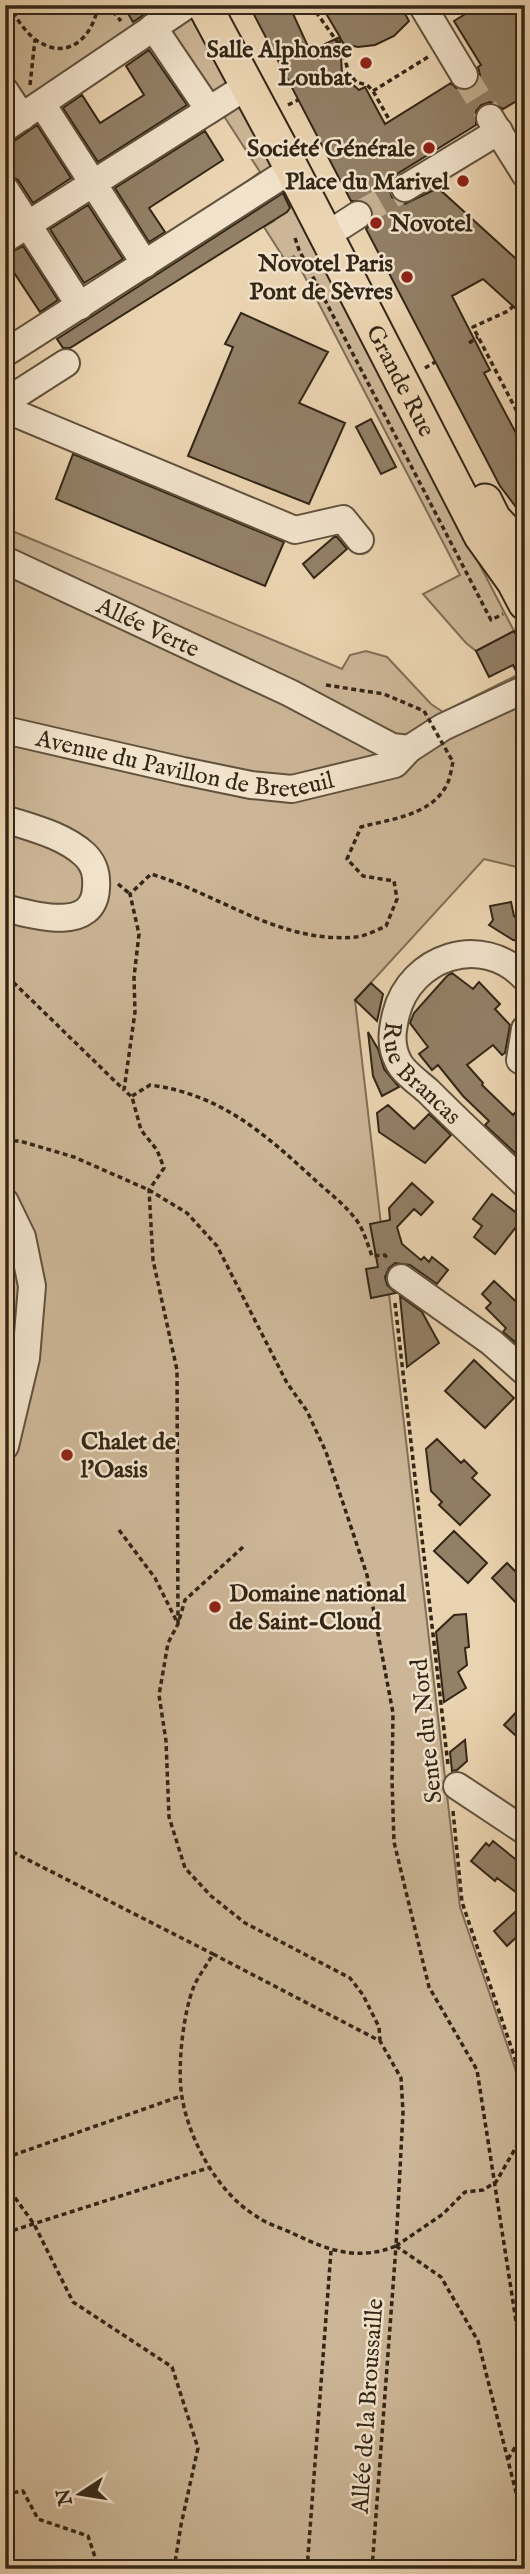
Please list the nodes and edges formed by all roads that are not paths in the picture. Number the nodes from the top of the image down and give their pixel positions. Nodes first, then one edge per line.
1 (187, 5) edge
2 (204, 5) edge
3 (212, 5) edge
4 (227, 5) edge
5 (422, 5) edge
6 (153, 27) junction
7 (229, 53) junction
8 (464, 75) tunnel mouth
9 (247, 86) junction
10 (5, 91) edge
11 (209, 110) junction
12 (23, 116) edge
13 (292, 169) junction
14 (525, 174) edge
15 (93, 184) junction
16 (405, 188) tunnel mouth
17 (5, 189) edge
18 (28, 225) junction
19 (5, 239) edge
20 (145, 264) junction
21 (80, 306) junction
22 (5, 353) edge
23 (66, 363) dead end
24 (5, 402) edge
25 (5, 409) edge
26 (360, 540) dead end
27 (525, 552) edge
28 (5, 560) edge
29 (525, 603) edge
30 (525, 688) edge
31 (525, 708) edge
32 (479, 711) junction
33 (5, 730) edge
34 (386, 755) junction
35 (5, 819) edge
36 (5, 908) edge
37 (525, 978) edge
38 (525, 1029) edge
39 (525, 1063) edge
40 (525, 1184) edge
41 (5, 1202) edge
42 (401, 1278) road end
43 (525, 1372) edge
44 (5, 1446) edge
45 (452, 1787) road end
46 (525, 1831) edge

1 - 6 street
2 - 7 main road, Grande Rue
3 - 7 main road
4 - 27 main road, Grande Rue
5 - 8 street
6 - 11 street
6 - 12 street
7 - 9 main road, Grande Rue
9 - 11 street
9 - 13 main road, Grande Rue
10 - 12 street
11 - 15 street
12 - 15 street
13 - 20 street
13 - 29 main road, Grande Rue
14 - 16 street
15 - 18 street
15 - 20 street
17 - 18 street
18 - 19 street
18 - 21 street
20 - 21 street
21 - 22 street
23 - 24 street
25 - 26 street
28 - 34 street, Allée Verte
30 - 32 street
31 - 32 street
32 - 34 street
33 - 34 street, Avenue du Pavillon de Breteuil
35 - 36 street
37 - 40 street, Rue Brancas
38 - 39 street
41 - 44 street
42 - 43 street
45 - 46 street

